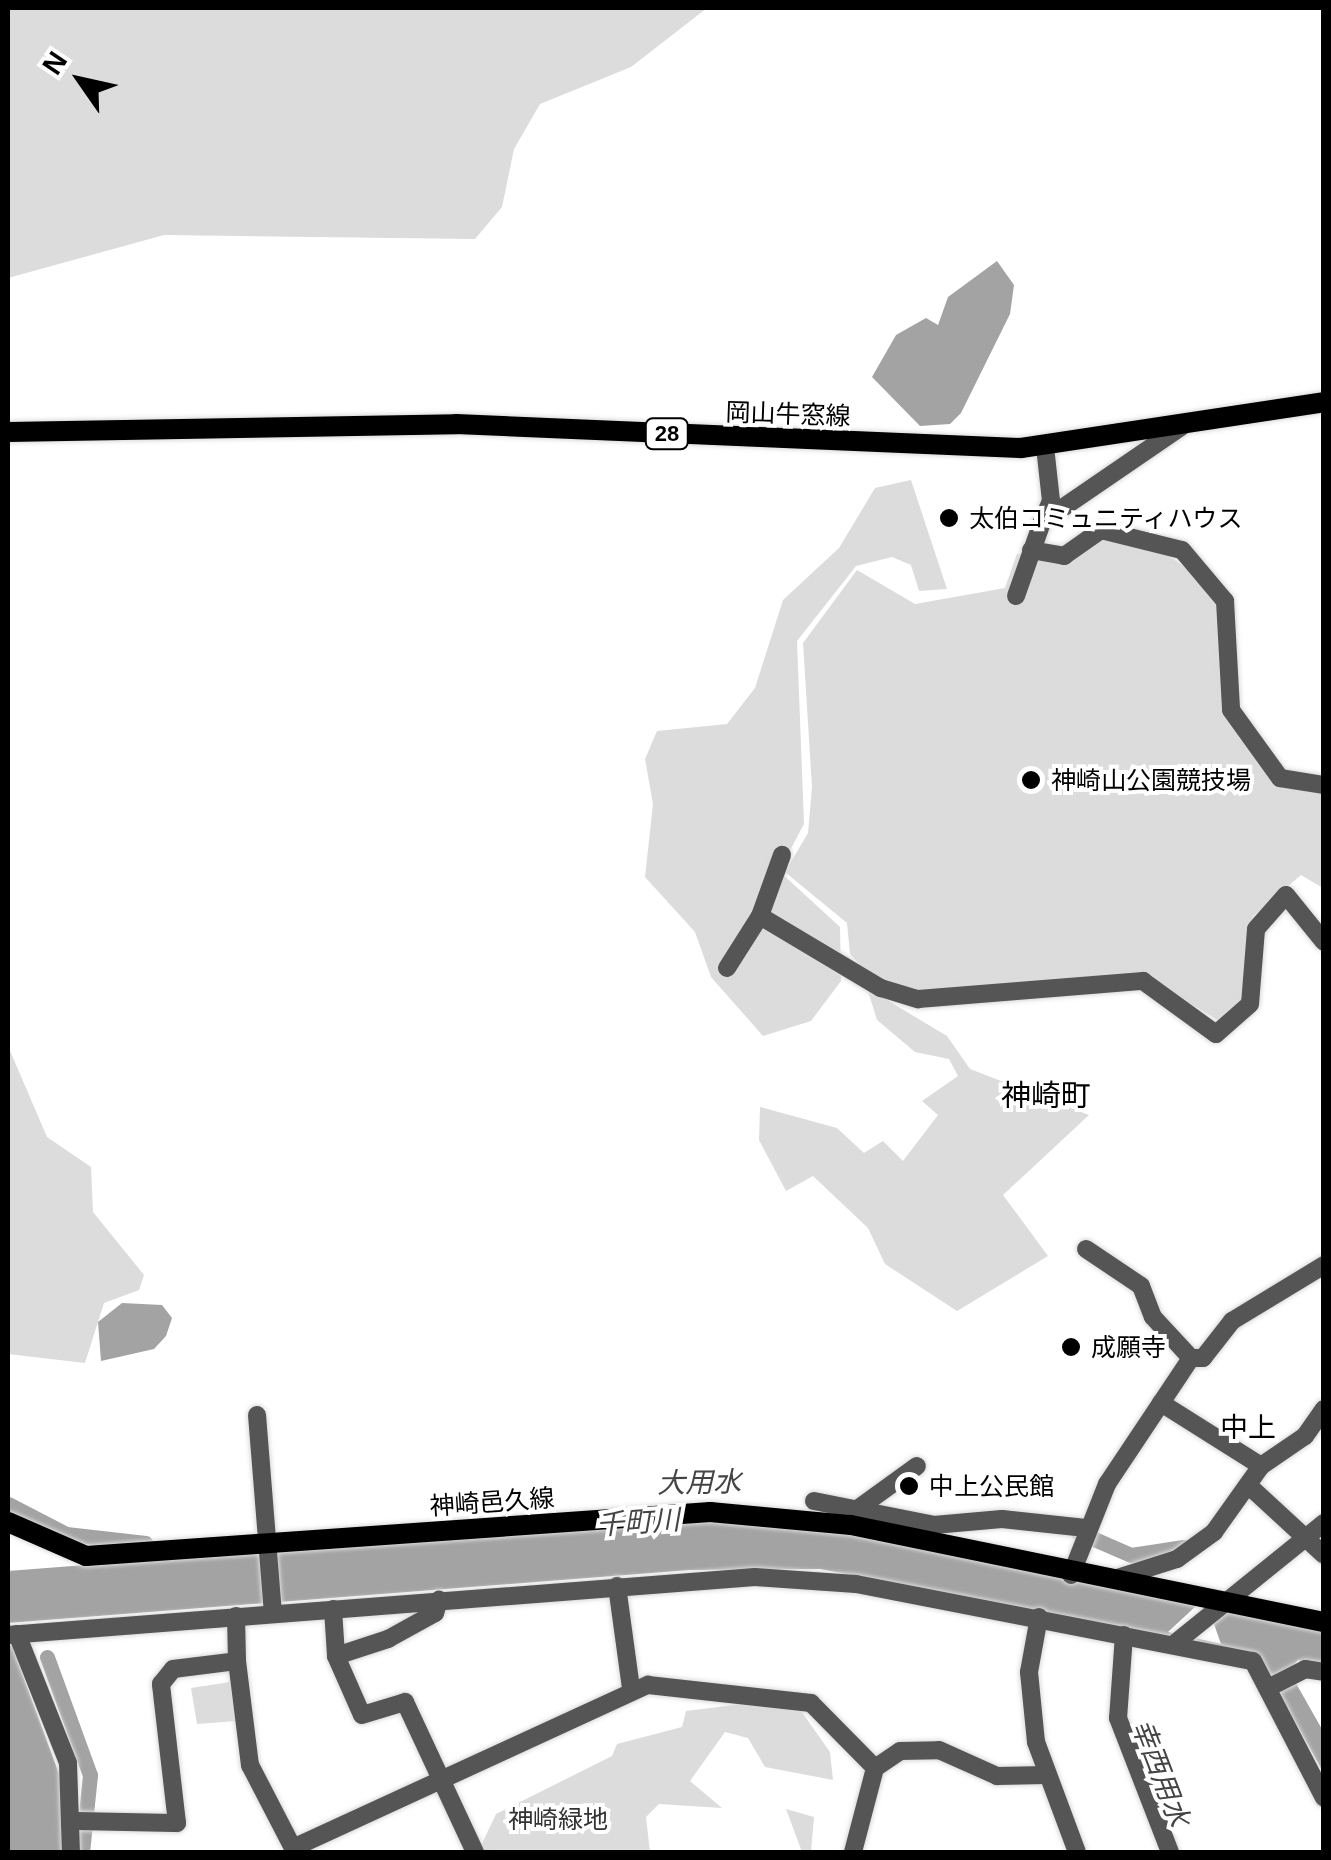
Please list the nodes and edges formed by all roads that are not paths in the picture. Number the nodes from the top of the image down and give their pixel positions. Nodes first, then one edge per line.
1 (1324, 402) edge
2 (1182, 426) junction
3 (8, 432) edge
4 (1044, 446) junction
5 (1042, 522) junction
6 (1031, 550) junction
7 (1016, 596) dead end
8 (1324, 785) edge
9 (782, 856) dead end
10 (760, 916) junction
11 (1324, 942) edge
12 (727, 968) dead end
13 (1086, 1250) dead end
14 (1324, 1265) edge
15 (1191, 1358) junction
16 (1161, 1404) junction
17 (1324, 1408) edge
18 (257, 1415) dead end
19 (1258, 1463) junction
20 (916, 1466) dead end
21 (1248, 1485) junction
22 (814, 1501) dead end
23 (855, 1515) junction
24 (8, 1522) edge
25 (1324, 1523) edge
26 (1086, 1528) junction
27 (1305, 1538) junction
28 (270, 1541) junction
29 (1324, 1555) edge
30 (1072, 1574) junction
31 (1106, 1582) junction
32 (617, 1586) junction
33 (439, 1600) junction
34 (1216, 1607) junction
35 (333, 1608) junction
36 (273, 1610) junction
37 (236, 1616) junction
38 (1039, 1618) junction
39 (1324, 1622) edge
40 (11, 1634) edge
41 (1124, 1635) junction
42 (1179, 1640) junction
43 (336, 1656) junction
44 (238, 1661) junction
45 (1324, 1672) edge
46 (1280, 1683) junction
47 (631, 1688) junction
48 (874, 1768) junction
49 (1046, 1775) junction
50 (441, 1777) junction
51 (1324, 1798) edge
52 (83, 1822) junction
53 (292, 1850) edge
54 (71, 1852) edge
55 (475, 1852) edge
56 (853, 1852) edge
57 (1077, 1852) edge
58 (1170, 1852) edge

1 - 2 main road, 岡山牛窓線 / 28
2 - 4 main road, 岡山牛窓線 / 28
2 - 5 street
3 - 4 main road, 岡山牛窓線 / 28
4 - 5 street
5 - 6 street
6 - 7 street
6 - 8 street
9 - 10 street
10 - 11 street
10 - 12 street
13 - 15 street
14 - 15 street
15 - 16 street
16 - 19 street
16 - 26 street
17 - 19 street
18 - 28 street
19 - 21 street
20 - 23 street
21 - 27 street
21 - 31 street
22 - 23 street
23 - 26 street
23 - 28 main road, 神崎邑久線
23 - 30 main road, 神崎邑久線
24 - 28 main road, 神崎邑久線
25 - 27 street
26 - 30 street
27 - 29 street
27 - 34 street
28 - 36 street
30 - 31 main road, 神崎邑久線
31 - 34 main road, 神崎邑久線
32 - 33 street
32 - 38 street
32 - 47 street
33 - 35 street
33 - 43 street
34 - 39 main road, 神崎邑久線
34 - 42 street
35 - 36 street
35 - 43 street
36 - 37 street
37 - 40 street
37 - 44 street
38 - 41 street
38 - 49 street
40 - 52 street
41 - 42 street
41 - 58 street
42 - 46 street
43 - 50 street
44 - 52 street
44 - 53 street
45 - 46 street
46 - 51 street
47 - 48 street
47 - 50 street
48 - 49 street
48 - 56 street
49 - 57 street
50 - 53 street
50 - 55 street
52 - 54 street

